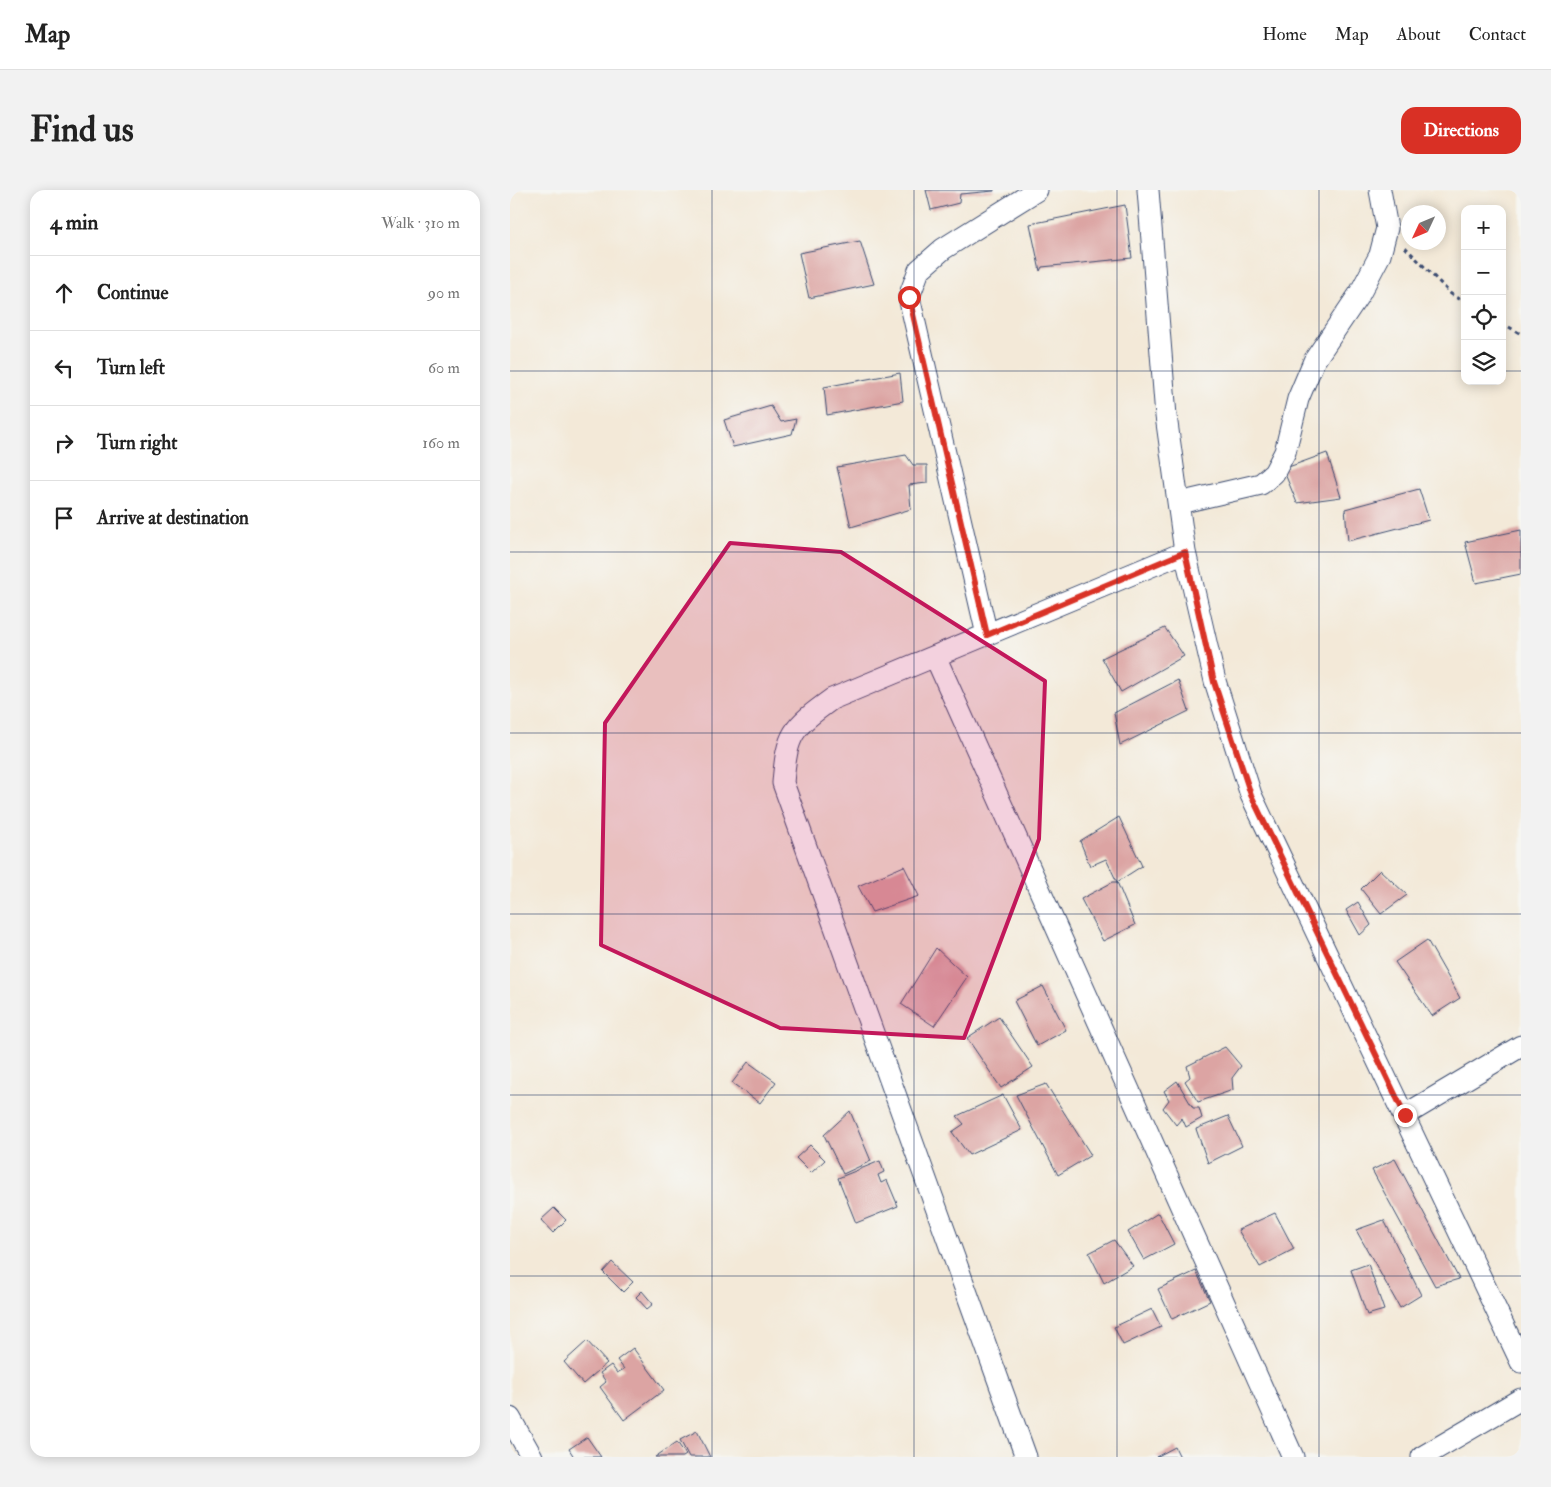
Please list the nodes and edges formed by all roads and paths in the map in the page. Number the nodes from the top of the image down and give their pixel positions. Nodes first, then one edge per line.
1 (1037, 190) edge
2 (1148, 190) edge
3 (1380, 190) edge
4 (1387, 228) junction
5 (1461, 300) edge
6 (1506, 325) edge
7 (1521, 334) edge
8 (1179, 503) junction
9 (1185, 552) junction
10 (987, 635) junction
11 (935, 656) junction
12 (1521, 1046) edge
13 (1405, 1115) junction
14 (1521, 1362) edge
15 (1521, 1399) edge
16 (510, 1418) edge
17 (532, 1457) edge
18 (1026, 1457) edge
19 (1294, 1457) edge
20 (1422, 1457) edge

1 - 10 street
2 - 8 street
3 - 4 street
4 - 5 path
4 - 8 street
6 - 7 path
8 - 9 street
9 - 10 street
9 - 13 street
10 - 11 street
11 - 18 street
11 - 19 street
12 - 13 street
13 - 14 street
15 - 20 street
16 - 17 street

